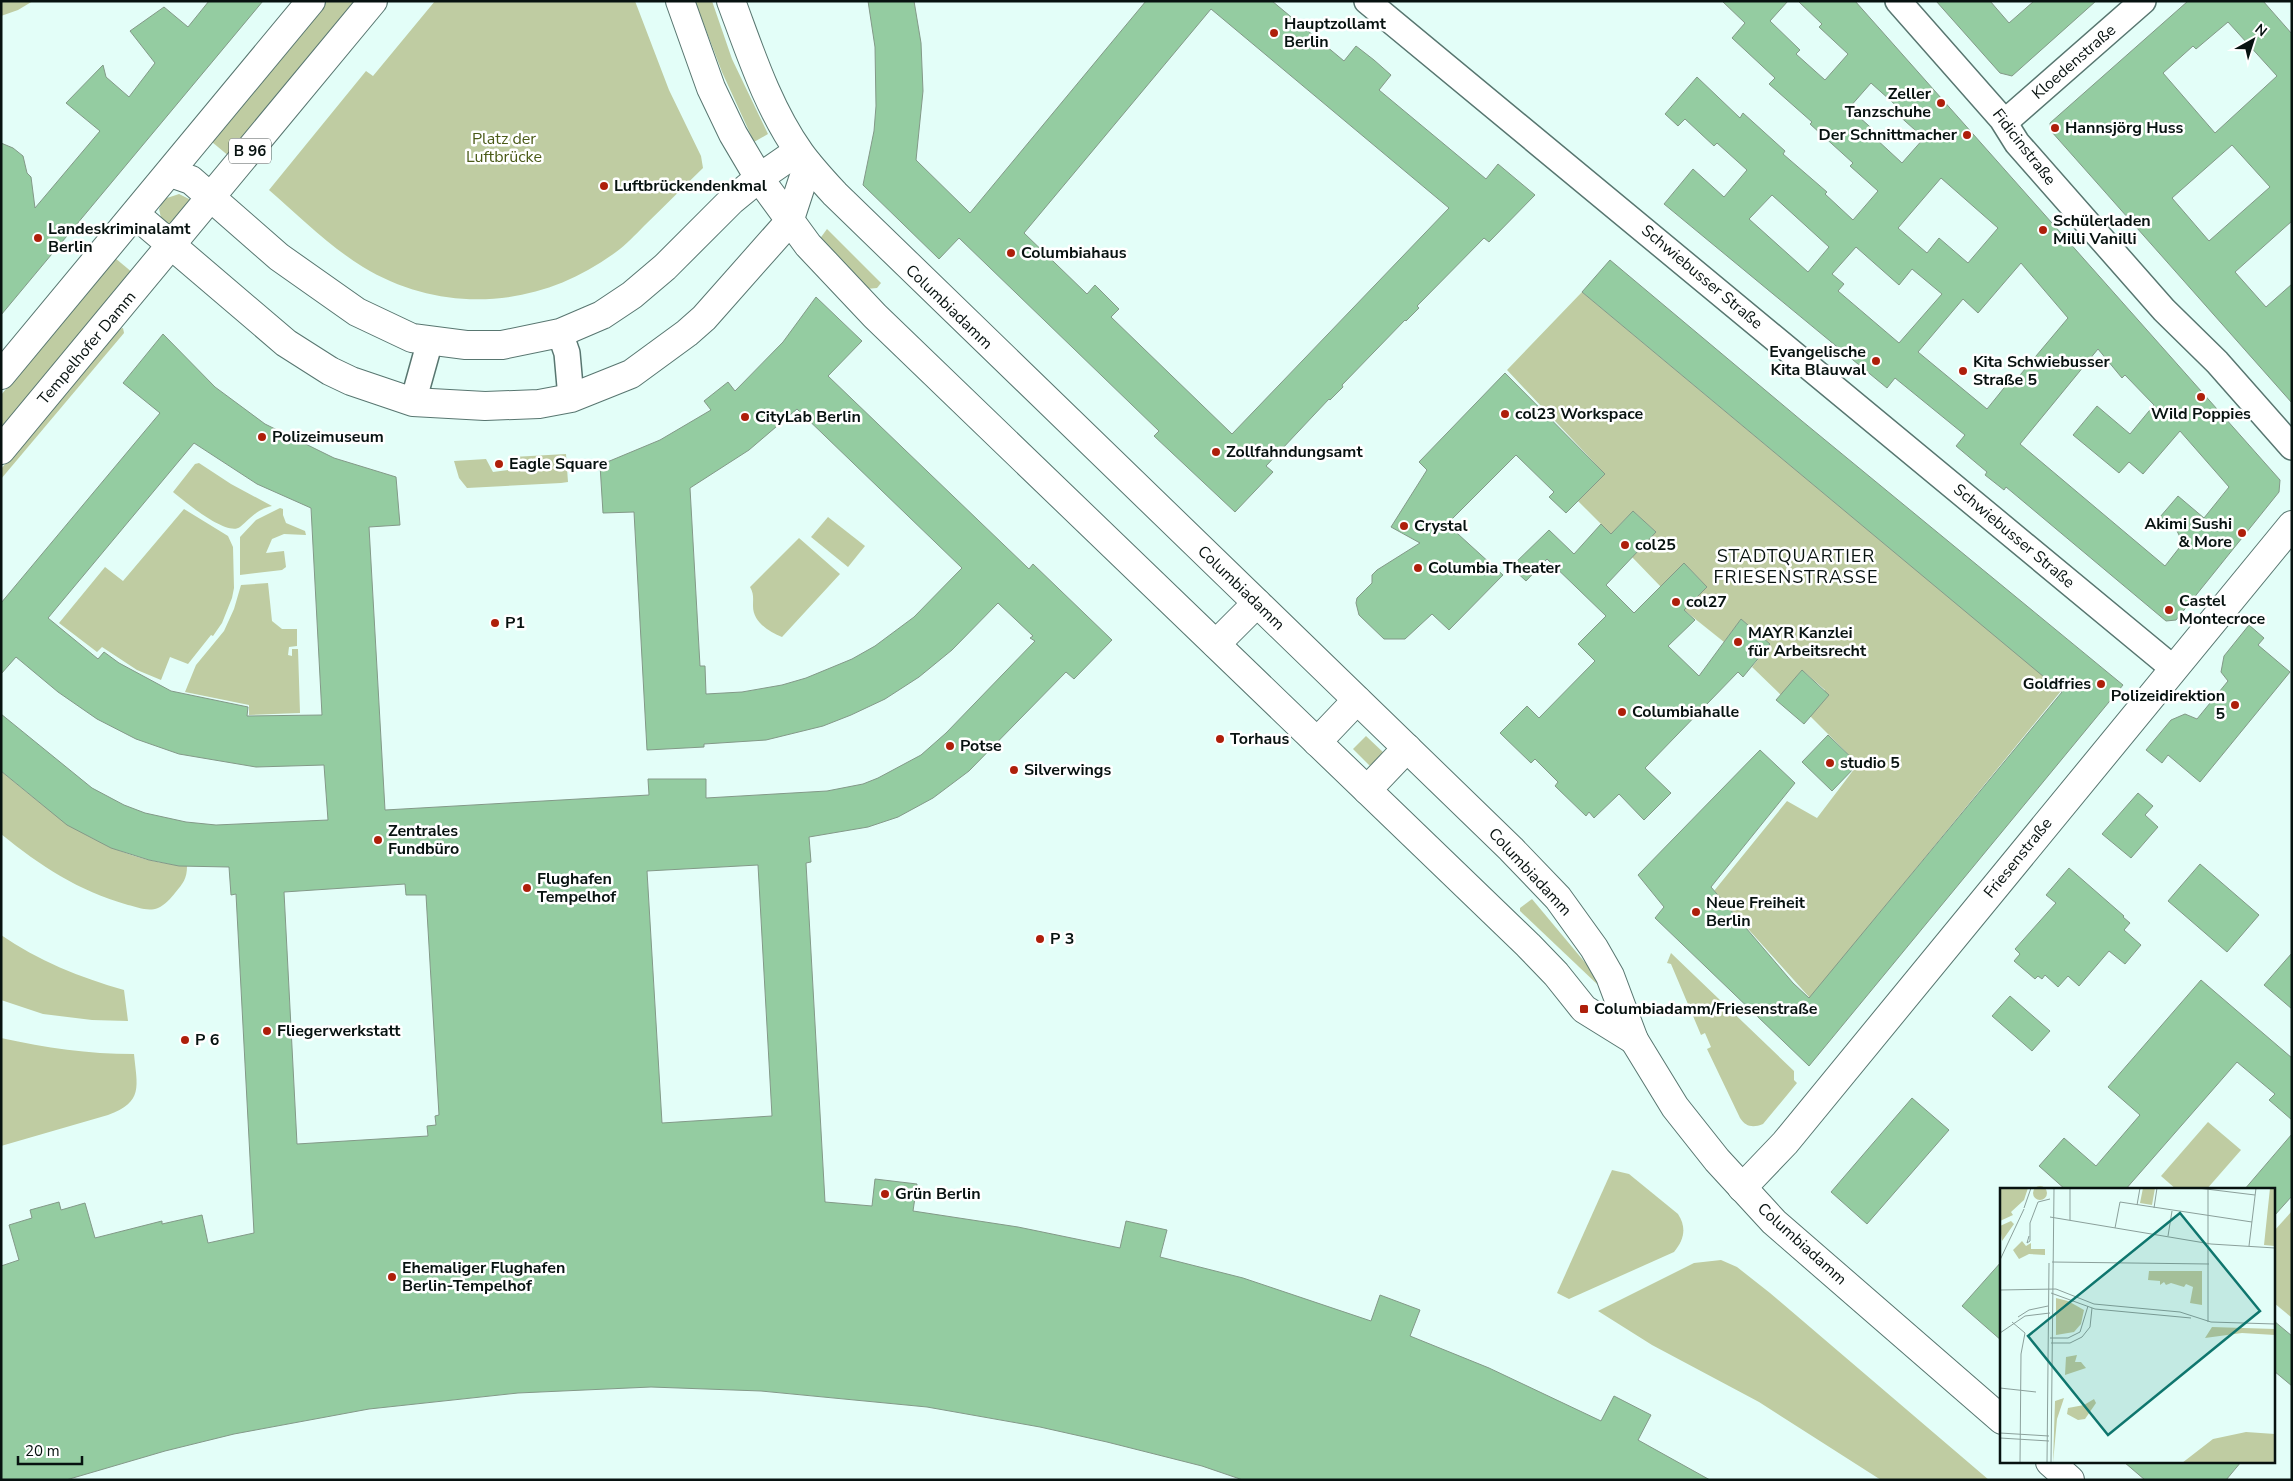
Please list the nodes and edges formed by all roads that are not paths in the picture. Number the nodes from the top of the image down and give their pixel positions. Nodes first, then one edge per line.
1 (311, 1) edge
2 (373, 1) edge
3 (680, 1) edge
4 (731, 1) edge
5 (1368, 1) edge
6 (1898, 1) edge
7 (2143, 1) edge
8 (2005, 122) junction
9 (803, 158) junction
10 (171, 173) junction
11 (759, 178) junction
12 (212, 197) junction
13 (136, 215) junction
14 (789, 222) junction
15 (172, 246) junction
16 (560, 333) junction
17 (430, 341) junction
18 (1, 375) edge
19 (570, 398) junction
20 (413, 402) junction
21 (2292, 447) edge
22 (1, 450) edge
23 (2292, 525) edge
24 (1257, 603) junction
25 (1216, 644) junction
26 (2174, 669) junction
27 (1357, 700) junction
28 (1317, 742) junction
29 (1407, 748) junction
30 (1367, 790) junction
31 (1634, 1040) junction
32 (1742, 1188) junction
33 (2000, 1418) edge
34 (2052, 1464) edge
35 (2070, 1480) edge

1 - 10 main road, B 96
2 - 12 main road, Tempelhofer Damm / B 96
3 - 11 main road
4 - 9 main road
5 - 26 street, Schwiebusser Straße
6 - 8 street, Fidicinstraße
7 - 8 street, Kloedenstraße
8 - 21 street, Fidicinstraße
9 - 11 main road
9 - 14 main road
9 - 24 main road, Columbiadamm
10 - 12 main road
10 - 13 main road, B 96
11 - 14 main road
11 - 16 main road
12 - 15 main road, Tempelhofer Damm / B 96
12 - 17 main road
13 - 15 main road
13 - 18 main road, B 96
14 - 19 main road
14 - 25 main road, Columbiadamm
15 - 20 main road
15 - 22 main road, Tempelhofer Damm / B 96
16 - 17 main road
16 - 19 street
17 - 20 street
19 - 20 main road
23 - 26 main road, Friesenstraße
24 - 25 main road
24 - 27 main road, Columbiadamm
25 - 28 main road, Columbiadamm
26 - 32 main road, Friesenstraße
27 - 28 main road
27 - 29 main road, Columbiadamm
28 - 30 main road, Columbiadamm
29 - 30 main road
29 - 31 main road, Columbiadamm
30 - 31 main road, Columbiadamm
31 - 32 main road, Columbiadamm
32 - 33 main road, Columbiadamm
34 - 35 main road

